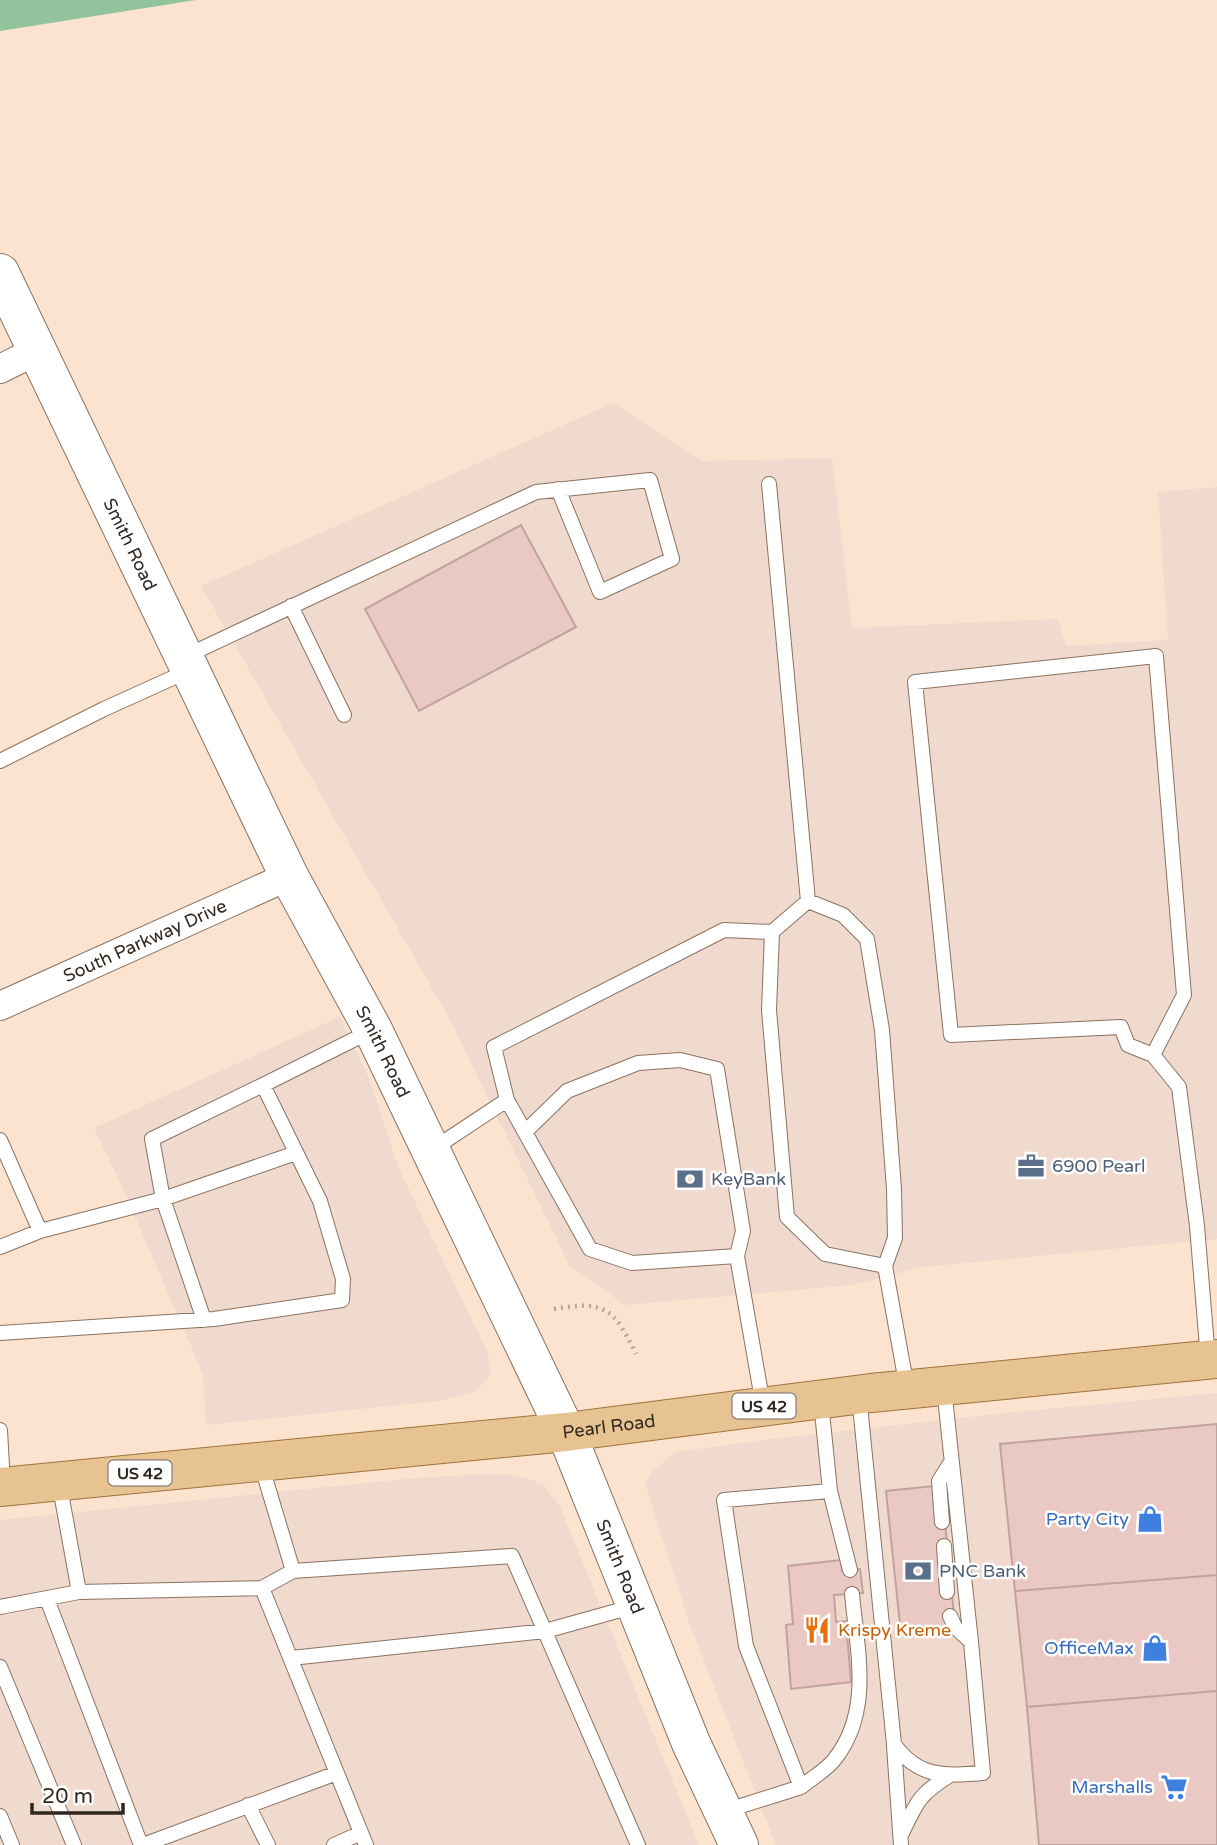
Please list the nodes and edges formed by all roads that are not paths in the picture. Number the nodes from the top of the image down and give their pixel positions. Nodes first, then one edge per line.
1 (0, 273) edge
2 (38, 350) junction
3 (0, 369) edge
4 (769, 484) dead end
5 (558, 489) junction
6 (291, 606) junction
7 (188, 663) junction
8 (344, 715) dead end
9 (0, 761) edge
10 (289, 876) junction
11 (808, 901) junction
12 (772, 932) junction
13 (0, 1006) edge
14 (373, 1030) junction
15 (1153, 1055) junction
16 (263, 1085) junction
17 (508, 1100) junction
18 (525, 1132) junction
19 (0, 1140) edge
20 (432, 1150) junction
21 (296, 1153) junction
22 (163, 1199) junction
23 (40, 1231) junction
24 (0, 1247) edge
25 (737, 1256) junction
26 (885, 1266) junction
27 (204, 1320) junction
28 (0, 1333) edge
29 (1212, 1360) edge
30 (925, 1387) junction
31 (859, 1394) junction
32 (821, 1399) junction
33 (763, 1407) junction
34 (0, 1430) edge
35 (566, 1432) junction
36 (260, 1462) junction
37 (951, 1462) junction
38 (59, 1481) junction
39 (1, 1486) edge
40 (830, 1491) junction
41 (942, 1522) dead end
42 (944, 1546) dead end
43 (850, 1570) dead end
44 (293, 1571) junction
45 (262, 1588) junction
46 (79, 1592) junction
47 (947, 1592) dead end
48 (852, 1594) dead end
49 (47, 1599) junction
50 (636, 1606) junction
51 (0, 1607) edge
52 (950, 1616) dead end
53 (545, 1631) junction
54 (971, 1642) junction
55 (290, 1658) junction
56 (0, 1667) edge
57 (894, 1744) junction
58 (337, 1773) junction
59 (950, 1775) junction
60 (801, 1787) junction
61 (248, 1805) junction
62 (0, 1816) edge
63 (734, 1836) edge
64 (364, 1839) edge
65 (900, 1841) edge
66 (12, 1845) edge
67 (74, 1845) edge
68 (142, 1845) edge
69 (268, 1845) edge
70 (334, 1845) edge
71 (638, 1845) edge

1 - 2 main road, Smith Road
2 - 3 street
2 - 7 main road, Smith Road
4 - 11 lane
5 - 5 lane
5 - 6 lane
6 - 7 lane
6 - 8 lane
7 - 9 lane
7 - 10 main road, Smith Road
10 - 13 street, South Parkway Drive
10 - 14 main road, Smith Road
11 - 12 lane
11 - 26 lane
12 - 17 lane
12 - 26 lane
14 - 16 lane
14 - 20 main road, Smith Road
15 - 15 lane
15 - 29 lane
16 - 21 lane
16 - 22 lane
17 - 18 lane
17 - 20 lane
18 - 25 lane
18 - 25 lane
19 - 23 lane
20 - 35 main road, Smith Road
21 - 22 lane
21 - 27 lane
22 - 23 lane
22 - 27 lane
23 - 24 lane
25 - 33 lane
26 - 30 lane
27 - 28 lane
29 - 30 main road, Pearl Road / US 42
30 - 31 main road, Pearl Road / US 42
30 - 37 lane
31 - 32 main road, Pearl Road / US 42
31 - 57 lane
32 - 33 main road, Pearl Road / US 42
32 - 40 lane
33 - 35 main road, Pearl Road / US 42
34 - 39 lane
35 - 36 main road, Pearl Road / US 42
35 - 50 main road, Smith Road
36 - 38 main road, Pearl Road / US 42
36 - 44 lane
37 - 41 lane
37 - 54 lane
38 - 39 main road, Pearl Road / US 42
38 - 46 lane
40 - 43 lane
40 - 60 lane
42 - 47 lane
44 - 45 lane
44 - 53 lane
45 - 46 lane
45 - 55 lane
46 - 49 lane
48 - 60 lane
49 - 51 lane
49 - 68 lane
50 - 53 lane
50 - 63 main road, Smith Road
52 - 54 lane
53 - 55 lane
53 - 71 lane
54 - 59 lane
55 - 58 lane
56 - 67 lane
57 - 59 lane
57 - 65 lane
58 - 61 lane
58 - 64 lane
59 - 65 lane
60 - 63 lane
61 - 68 lane
61 - 69 lane
62 - 66 lane
64 - 70 lane

